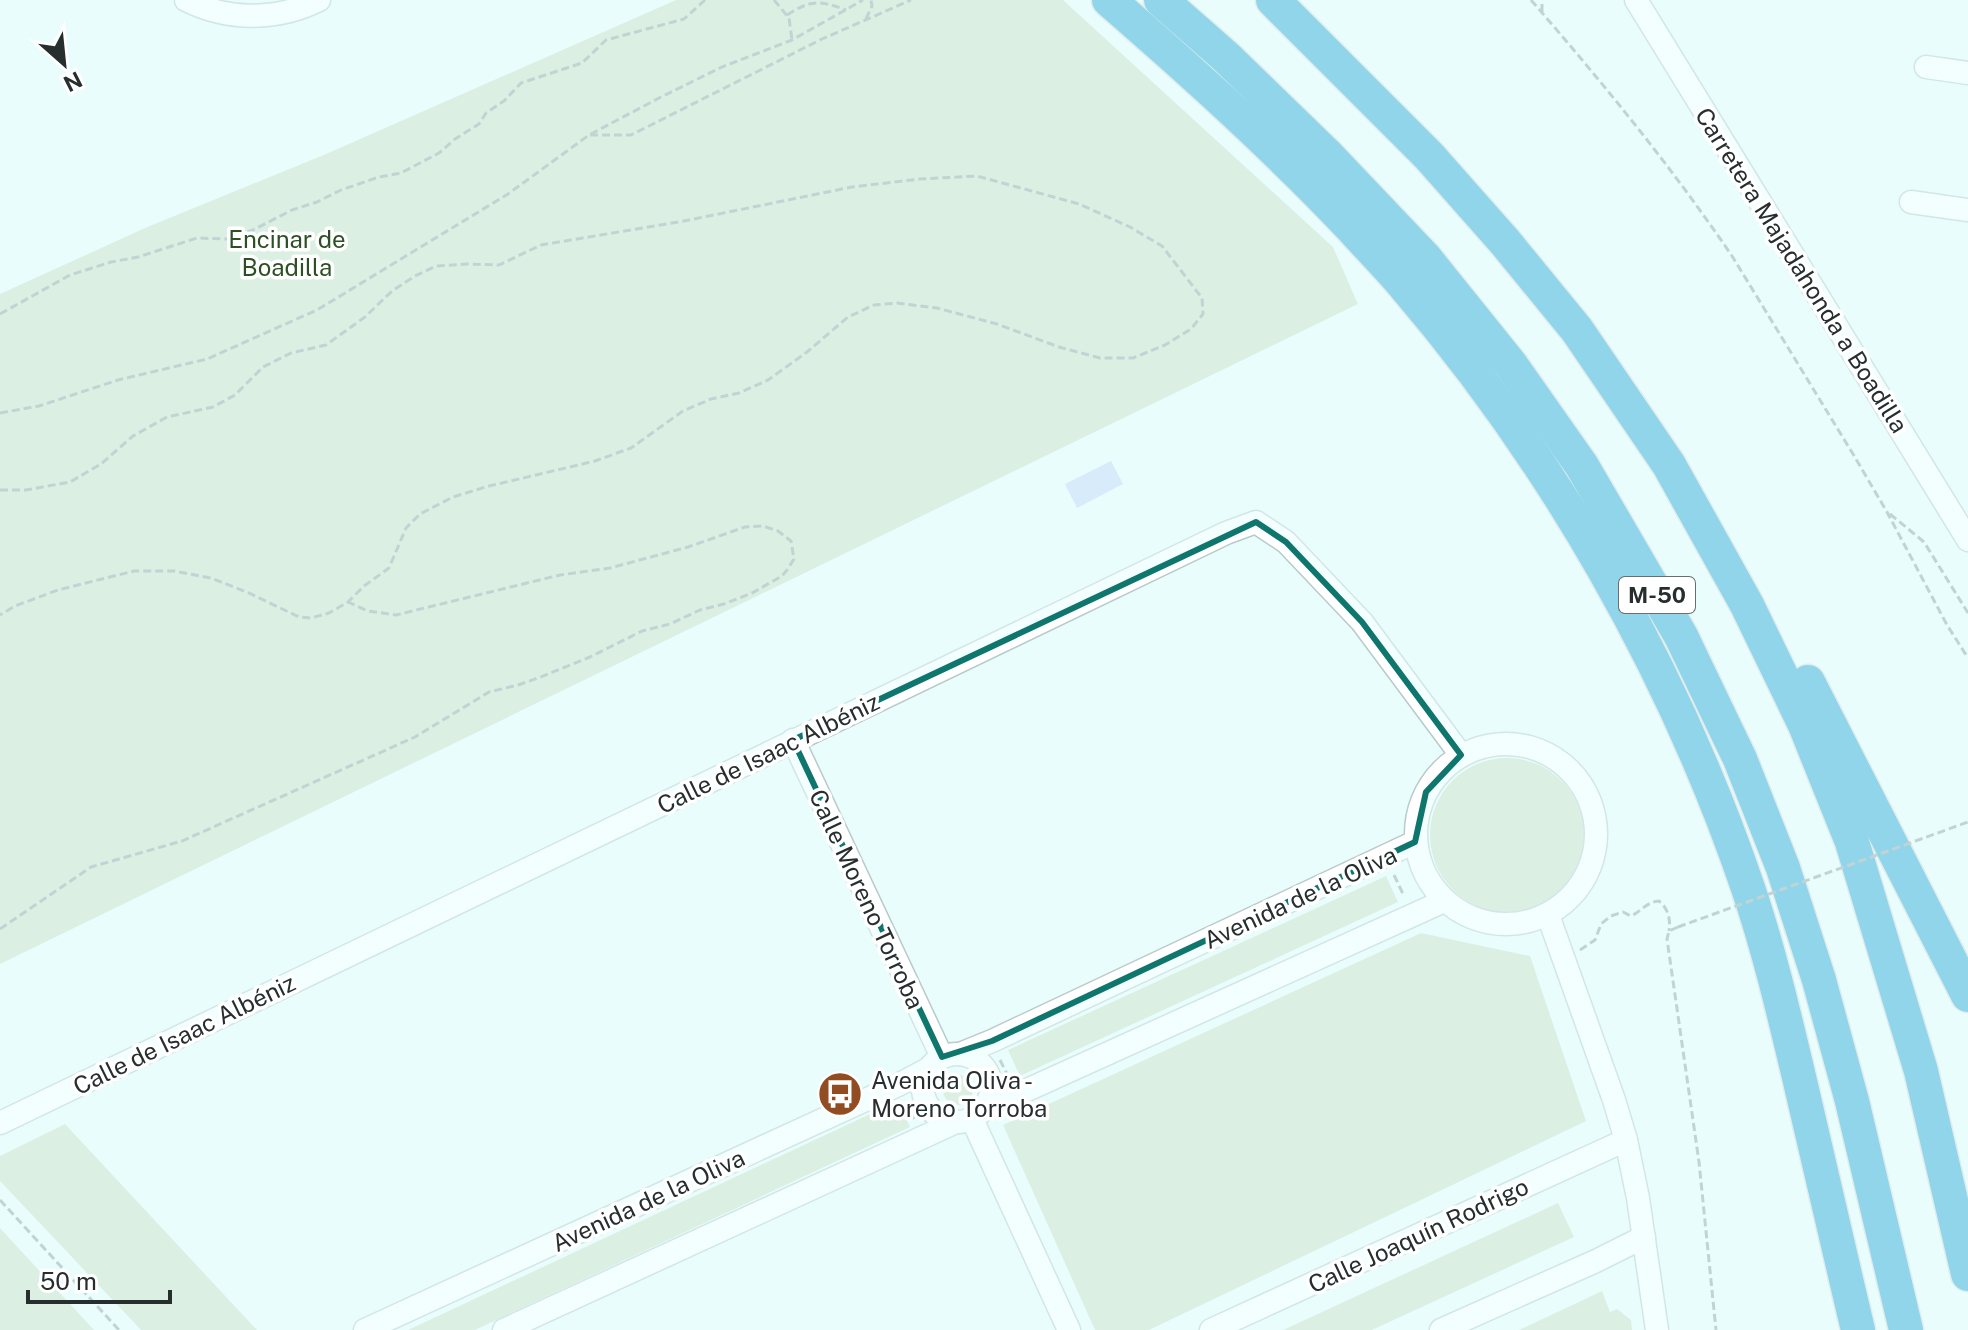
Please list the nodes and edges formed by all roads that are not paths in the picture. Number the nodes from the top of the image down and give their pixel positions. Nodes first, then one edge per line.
1 (186, 0) edge
2 (319, 0) edge
3 (1109, 0) edge
4 (1161, 0) edge
5 (1274, 0) edge
6 (1636, 0) edge
7 (1926, 67) dead end
8 (1968, 73) edge
9 (1911, 202) dead end
10 (1968, 210) edge
11 (1968, 540) edge
12 (793, 740) junction
13 (1461, 755) junction
14 (1415, 842) junction
15 (1444, 901) junction
16 (1548, 915) junction
17 (1968, 995) edge
18 (944, 1060) junction
19 (970, 1117) junction
20 (0, 1123) edge
21 (1626, 1140) junction
22 (1645, 1248) junction
23 (1968, 1274) edge
24 (365, 1330) edge
25 (504, 1330) edge
26 (1069, 1330) edge
27 (1211, 1330) edge
28 (1441, 1330) edge
29 (1457, 1330) edge
30 (1657, 1330) edge
31 (1856, 1330) edge
32 (1906, 1330) edge

1 - 2 street
3 - 31 highway
4 - 32 highway, M-50
5 - 17 highway
5 - 23 highway, M-50
6 - 11 street, Carretera Majadahonda a Boadilla
7 - 8 street
9 - 10 street
12 - 13 street, Calle de Isaac Albéniz
12 - 18 street, Calle Moreno Torroba
12 - 20 street, Calle de Isaac Albéniz
13 - 14 street, Avenida de la Oliva
13 - 16 street, Avenida de la Oliva
14 - 15 street
14 - 18 street, Avenida de la Oliva
15 - 16 street
15 - 19 street
16 - 21 street
18 - 19 street
18 - 19 street
18 - 24 street, Avenida de la Oliva
19 - 25 street
19 - 26 street
21 - 22 street
21 - 27 street, Calle Joaquín Rodrigo
22 - 28 street
22 - 29 street
22 - 30 street

